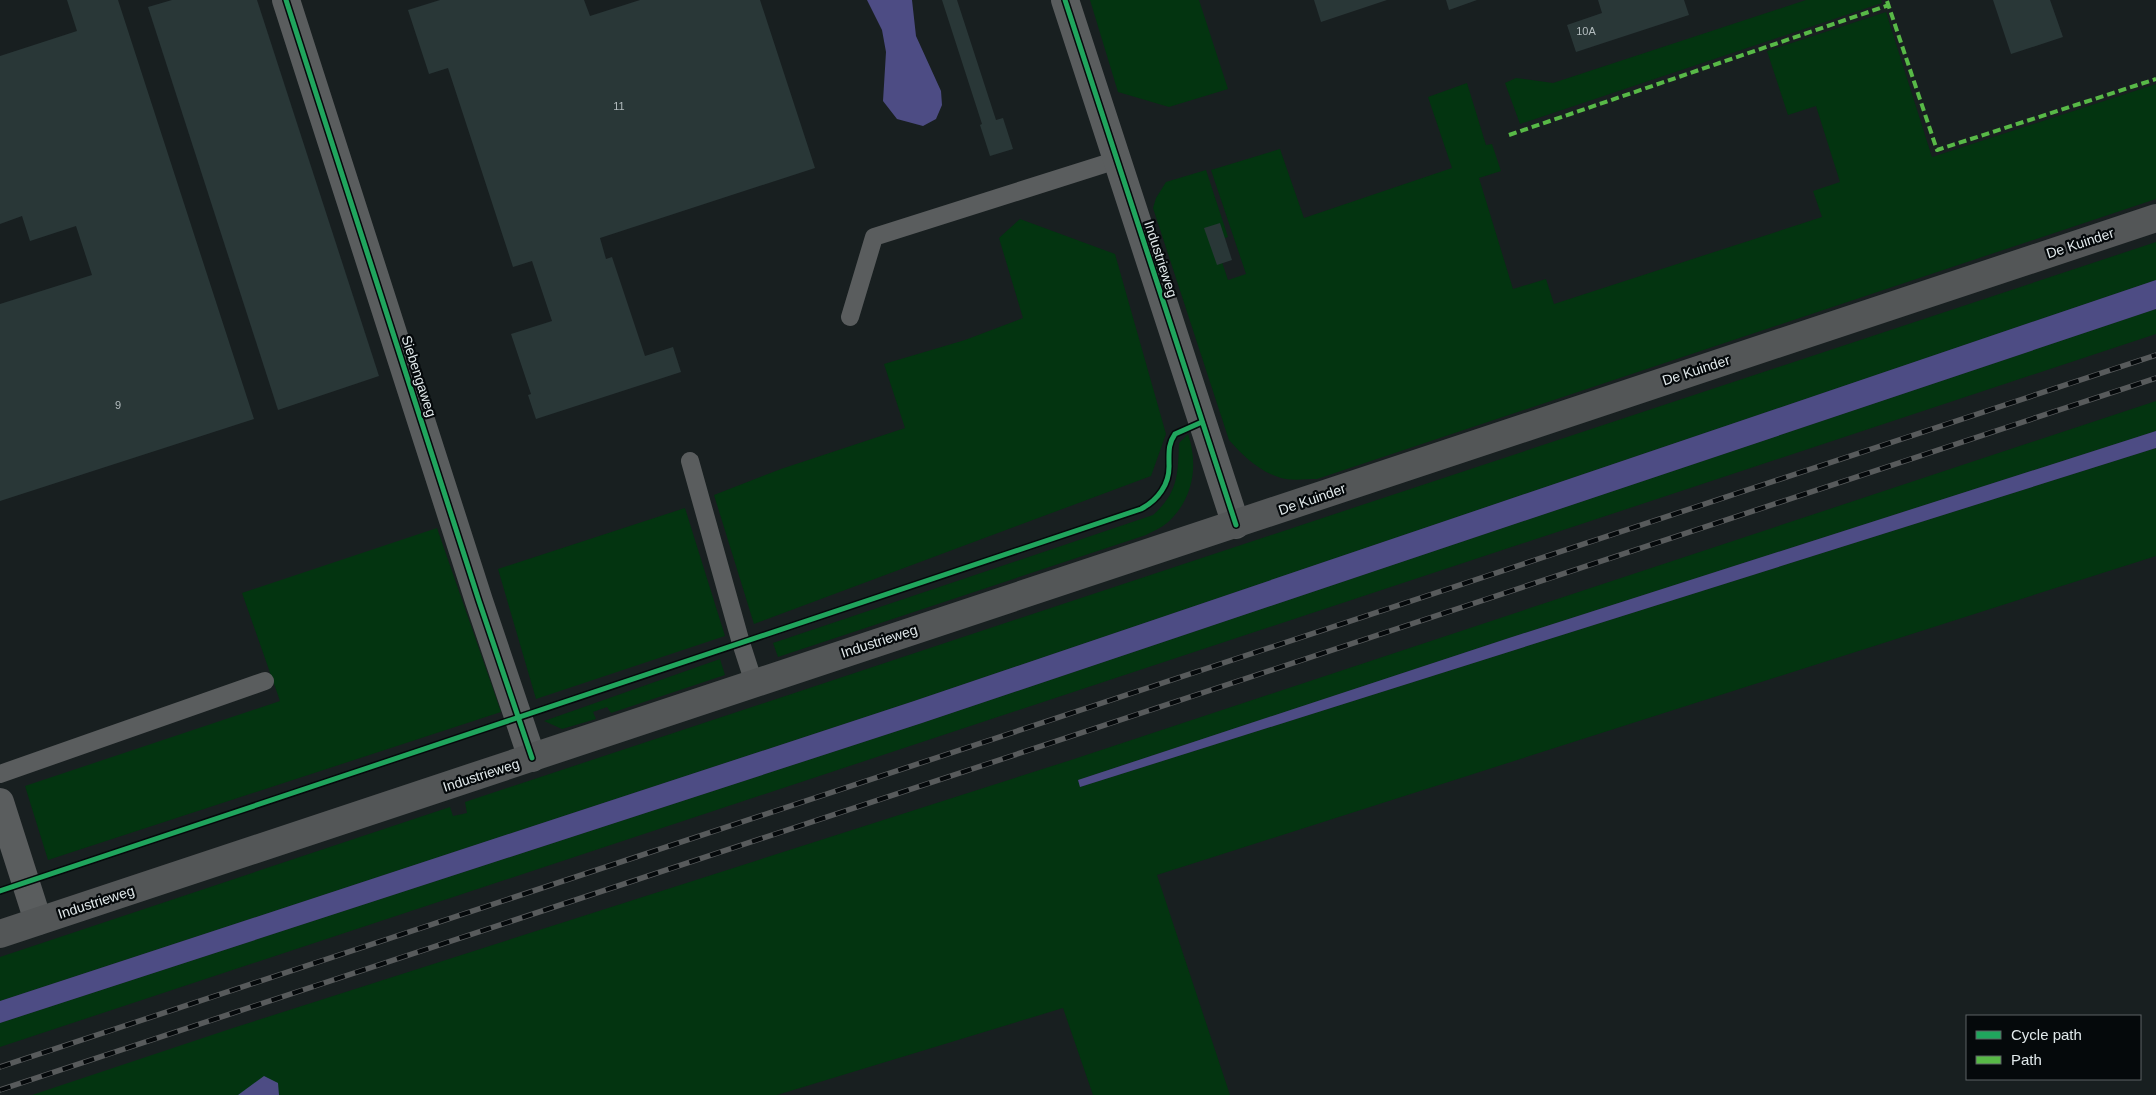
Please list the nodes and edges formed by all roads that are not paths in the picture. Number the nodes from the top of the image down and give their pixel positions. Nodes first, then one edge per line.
1 (286, 0) edge
2 (1065, 0) edge
3 (1117, 160) junction
4 (2156, 218) edge
5 (850, 317) dead end
6 (690, 461) dead end
7 (1236, 525) junction
8 (264, 681) dead end
9 (754, 682) junction
10 (532, 758) junction
11 (0, 774) edge
12 (0, 802) edge
13 (38, 922) junction
14 (0, 934) edge

1 - 10 street, Siebengaweg
2 - 3 street, Industrieweg
3 - 5 lane
3 - 7 street, Industrieweg
4 - 7 main road, De Kuinder
6 - 9 lane
7 - 9 main road, Industrieweg
8 - 11 lane
9 - 10 main road, Industrieweg
10 - 13 main road, Industrieweg
12 - 13 street
13 - 14 main road, Industrieweg

